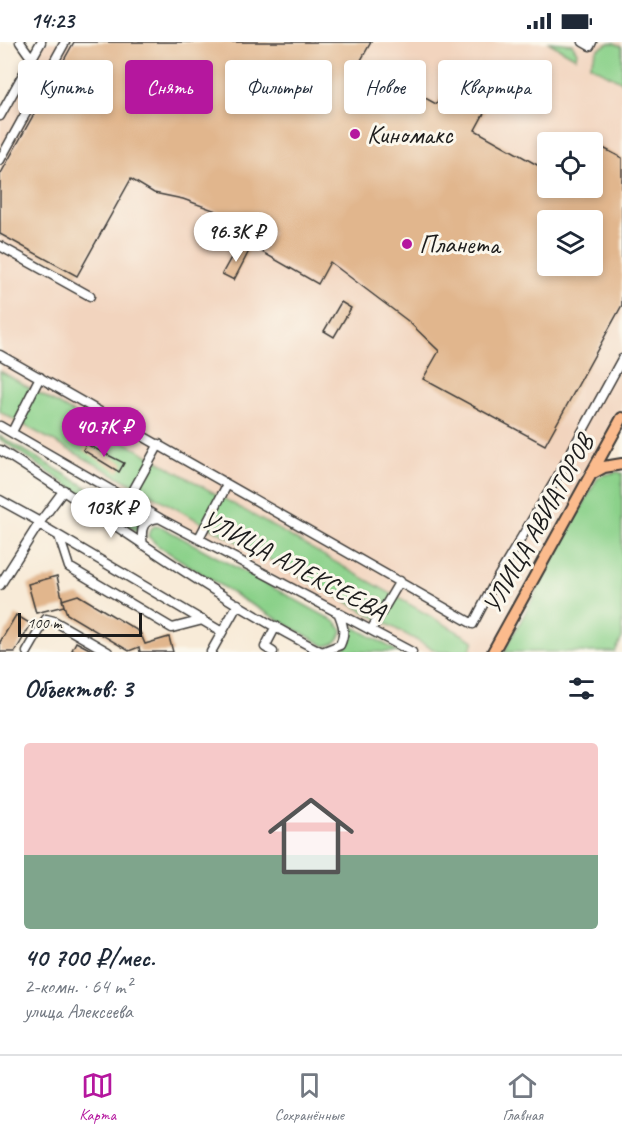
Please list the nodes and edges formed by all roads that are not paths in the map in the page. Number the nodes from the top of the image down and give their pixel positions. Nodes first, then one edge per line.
1 (20, 42) edge
2 (41, 42) edge
3 (65, 42) edge
4 (583, 42) edge
5 (592, 42) edge
6 (32, 59) junction
7 (0, 116) edge
8 (0, 160) edge
9 (0, 246) edge
10 (90, 296) dead end
11 (0, 355) edge
12 (622, 358) edge
13 (40, 377) junction
14 (622, 418) edge
15 (0, 426) edge
16 (12, 432) junction
17 (159, 444) junction
18 (0, 450) edge
19 (622, 464) edge
20 (590, 475) junction
21 (227, 485) junction
22 (64, 490) junction
23 (0, 500) edge
24 (128, 500) junction
25 (160, 518) junction
26 (39, 523) junction
27 (59, 536) junction
28 (199, 538) junction
29 (143, 545) junction
30 (400, 581) junction
31 (0, 585) edge
32 (238, 604) junction
33 (338, 612) junction
34 (203, 620) junction
35 (276, 626) junction
36 (371, 630) junction
37 (222, 632) junction
38 (311, 650) edge
39 (27, 652) edge
40 (108, 652) edge
41 (211, 652) edge
42 (273, 652) edge
43 (322, 652) edge
44 (412, 652) edge
45 (493, 652) edge

1 - 6 street
2 - 6 street
3 - 8 street
4 - 5 street
6 - 7 street
9 - 10 street
11 - 13 street
12 - 30 street
13 - 16 street
13 - 17 street
14 - 20 main road, УЛИЦА АВИАТОРОВ
15 - 16 street, УЛИЦА АЛЕКСЕЕВА
16 - 24 street, УЛИЦА АЛЕКСЕЕВА
17 - 21 street
17 - 24 street
18 - 22 street
19 - 20 main road
20 - 45 main road, УЛИЦА АВИАТОРОВ
21 - 28 street
21 - 30 street
22 - 26 street
22 - 29 street
23 - 26 street
24 - 25 street, УЛИЦА АЛЕКСЕЕВА
25 - 28 street, УЛИЦА АЛЕКСЕЕВА
25 - 29 street
26 - 27 street
26 - 31 street
27 - 34 street
27 - 34 street
28 - 33 street, УЛИЦА АЛЕКСЕЕВА
29 - 32 street
30 - 36 street
32 - 35 street
32 - 37 street
33 - 36 street, УЛИЦА АЛЕКСЕЕВА
33 - 43 street
34 - 37 street
35 - 38 street
35 - 42 street
36 - 44 street, УЛИЦА АЛЕКСЕЕВА
37 - 41 street
38 - 43 street
39 - 40 street

